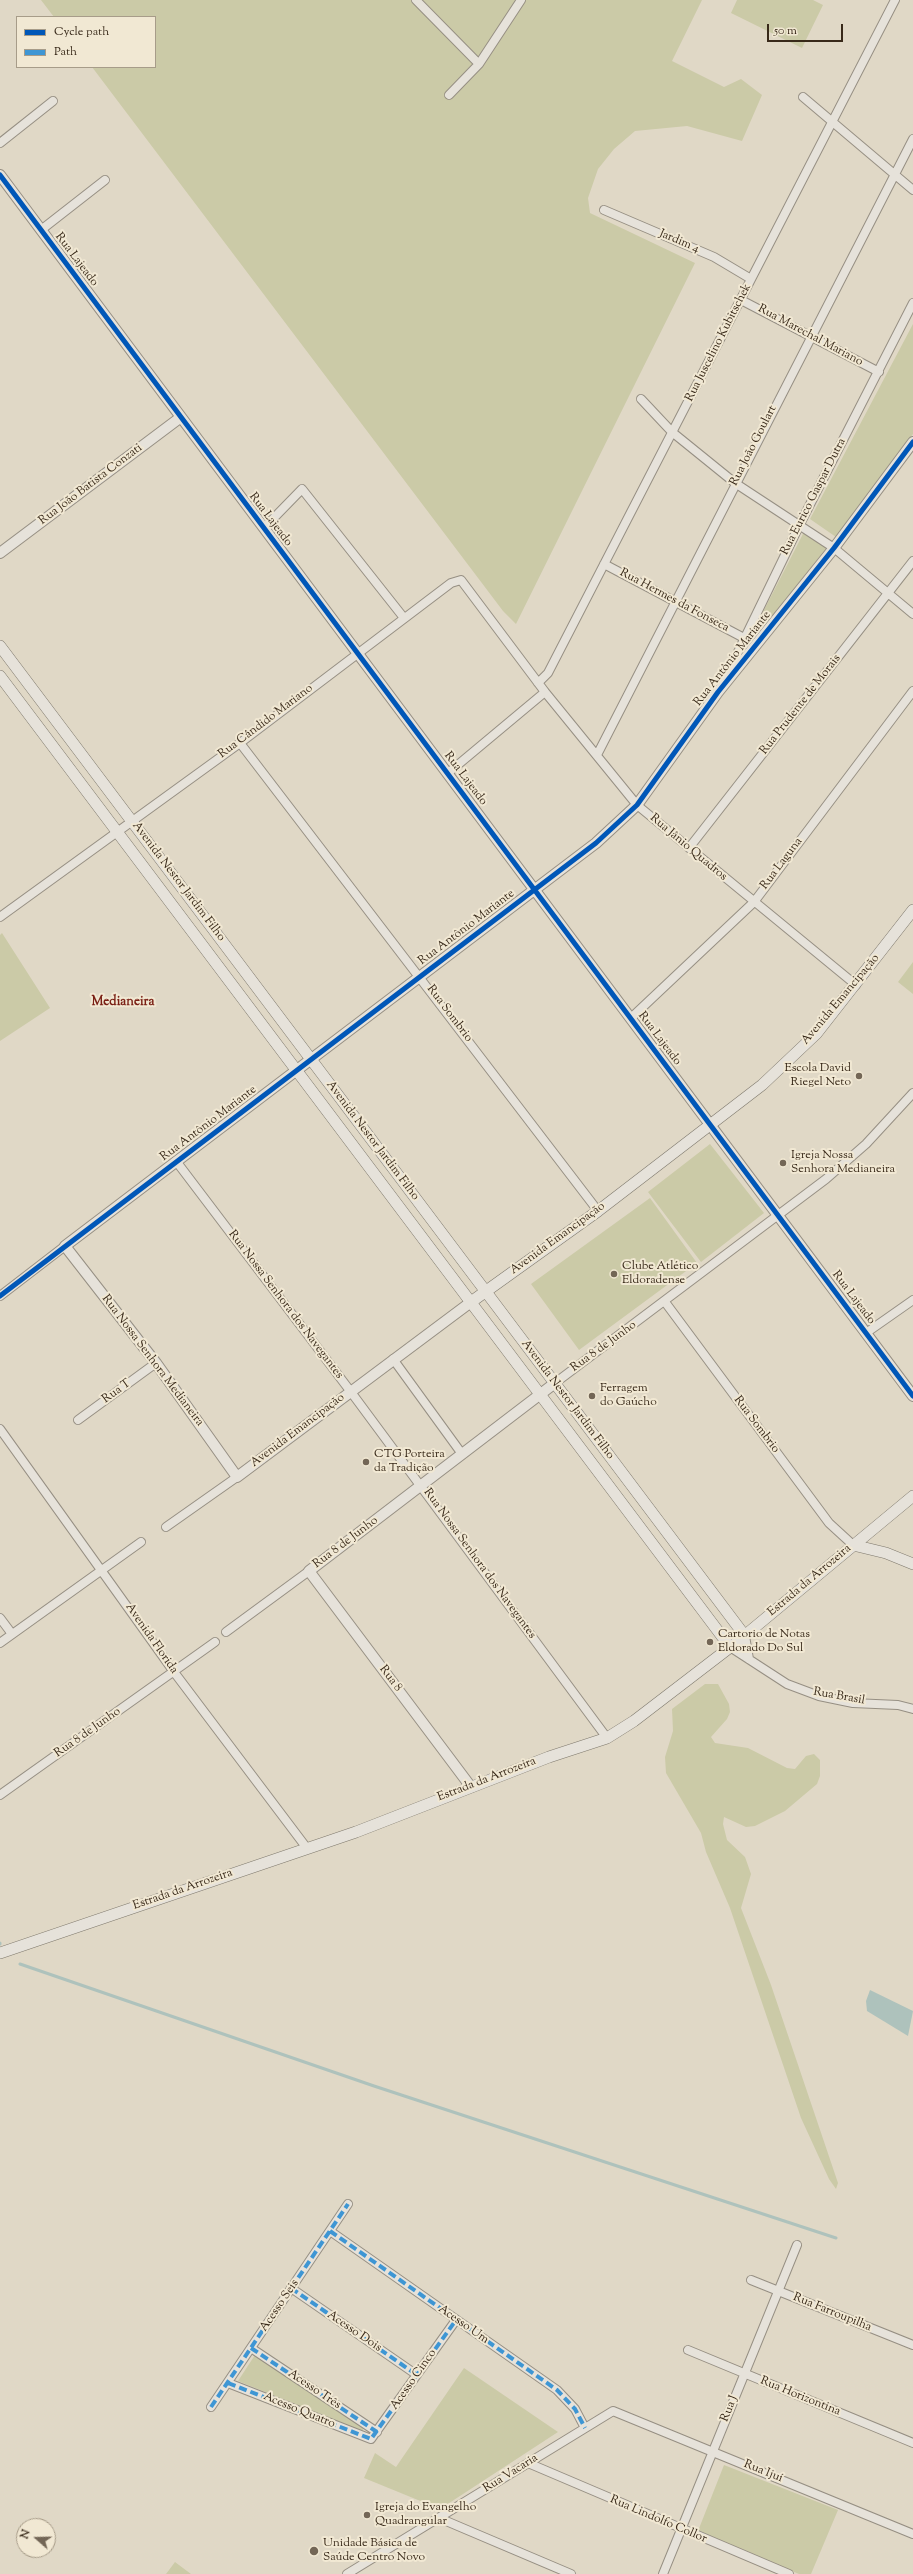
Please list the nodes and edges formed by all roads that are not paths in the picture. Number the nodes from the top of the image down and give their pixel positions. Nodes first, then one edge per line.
1 (416, 0) edge
2 (521, 0) edge
3 (895, 0) edge
4 (479, 64) junction
5 (449, 95) dead end
6 (803, 97) dead end
7 (53, 101) dead end
8 (833, 121) junction
9 (913, 139) edge
10 (0, 143) edge
11 (0, 175) edge
12 (894, 175) junction
13 (105, 180) dead end
14 (913, 190) edge
15 (604, 210) dead end
16 (41, 230) junction
17 (751, 279) junction
18 (741, 300) junction
19 (913, 303) edge
20 (811, 337) junction
21 (879, 372) junction
22 (641, 399) dead end
23 (181, 417) junction
24 (672, 432) junction
25 (913, 442) edge
26 (735, 483) junction
27 (800, 524) junction
28 (264, 528) junction
29 (834, 548) junction
30 (0, 553) edge
31 (913, 561) edge
32 (604, 564) junction
33 (888, 593) junction
34 (674, 602) junction
35 (913, 614) edge
36 (404, 618) junction
37 (744, 638) junction
38 (0, 646) edge
39 (513, 650) joint
40 (358, 653) junction
41 (0, 676) edge
42 (538, 683) junction
43 (913, 691) edge
44 (545, 692) junction
45 (718, 692) junction
46 (240, 743) junction
47 (597, 754) junction
48 (448, 773) junction
49 (637, 805) junction
50 (131, 820) junction
51 (117, 831) junction
52 (689, 848) junction
53 (534, 890) junction
54 (754, 902) junction
55 (913, 910) edge
56 (1, 915) edge
57 (420, 976) junction
58 (856, 985) junction
59 (631, 1018) junction
60 (310, 1059) junction
61 (296, 1070) junction
62 (913, 1093) edge
63 (711, 1125) junction
64 (176, 1161) junction
65 (390, 1165) junction
66 (376, 1176) junction
67 (598, 1211) junction
68 (777, 1214) junction
69 (65, 1246) junction
70 (486, 1292) junction
71 (0, 1296) edge
72 (913, 1300) edge
73 (471, 1302) junction
74 (665, 1302) junction
75 (866, 1333) junction
76 (392, 1359) junction
77 (156, 1363) junction
78 (555, 1383) junction
79 (351, 1392) junction
80 (540, 1394) junction
81 (913, 1396) edge
82 (78, 1420) dead end
83 (0, 1429) edge
84 (462, 1454) junction
85 (237, 1477) junction
86 (420, 1486) junction
87 (913, 1496) edge
88 (166, 1527) dead end
89 (141, 1542) dead end
90 (853, 1545) junction
91 (913, 1564) edge
92 (102, 1569) junction
93 (309, 1571) junction
94 (0, 1618) edge
95 (226, 1632) dead end
96 (12, 1634) junction
97 (745, 1636) junction
98 (215, 1642) dead end
99 (0, 1643) edge
100 (730, 1647) junction
101 (749, 1659) junction
102 (174, 1672) junction
103 (913, 1710) edge
104 (607, 1738) junction
105 (471, 1787) junction
106 (0, 1795) edge
107 (306, 1847) junction
108 (0, 1953) edge
109 (348, 2204) dead end
110 (330, 2232) junction
111 (798, 2245) dead end
112 (751, 2280) dead end
113 (291, 2288) junction
114 (778, 2292) junction
115 (456, 2320) junction
116 (913, 2345) edge
117 (251, 2348) junction
118 (688, 2350) dead end
119 (745, 2374) junction
120 (417, 2375) junction
121 (228, 2383) junction
122 (211, 2407) dead end
123 (613, 2411) joint
124 (586, 2428) junction
125 (377, 2432) junction
126 (371, 2439) joint
127 (913, 2443) edge
128 (713, 2452) junction
129 (528, 2463) junction
130 (439, 2518) junction
131 (681, 2530) junction
132 (913, 2534) edge
133 (350, 2574) edge
134 (570, 2574) edge
135 (663, 2574) edge
136 (789, 2574) edge

1 - 4 street
2 - 4 street
3 - 8 street, Rua Juscelino Kubitschek
4 - 5 street
6 - 8 street
7 - 10 street
8 - 12 street
8 - 17 street, Rua Juscelino Kubitschek
9 - 12 street, Rua João Goulart
11 - 16 street, Rua Lajeado
12 - 14 street
12 - 20 street, Rua João Goulart
13 - 16 street
15 - 17 street, Jardim 4
16 - 23 street, Rua Lajeado
17 - 18 street, Rua Juscelino Kubitschek
18 - 20 street, Rua Marechal Mariano
18 - 24 street, Rua Juscelino Kubitschek
19 - 21 street, Rua Eurico Gaspar Dutra
20 - 21 street, Rua Marechal Mariano
20 - 26 street, Rua João Goulart
21 - 27 street, Rua Eurico Gaspar Dutra
22 - 24 street
23 - 28 street, Rua Lajeado
23 - 30 street, Rua João Batista Conzati
24 - 26 street
24 - 32 street, Rua Juscelino Kubitschek
25 - 29 street, Rua Antônio Mariante
26 - 27 street
26 - 34 street, Rua João Goulart
27 - 29 street
27 - 37 street, Rua Eurico Gaspar Dutra
28 - 36 street
28 - 40 street, Rua Lajeado
29 - 33 street
29 - 45 street, Rua Antônio Mariante
31 - 33 street, Rua Prudente de Morais
32 - 34 street, Rua Hermes da Fonseca
32 - 42 street, Rua Juscelino Kubitschek
33 - 35 street
33 - 52 street, Rua Prudente de Morais
34 - 37 street, Rua Hermes da Fonseca
34 - 47 street, Rua João Goulart
36 - 39 street, Rua Cândido Mariano
36 - 40 street, Rua Cândido Mariano
37 - 45 street, Rua Eurico Gaspar Dutra
38 - 50 main road, Avenida Nestor Jardim Filho
39 - 42 street, Rua Jânio Quadros
40 - 46 street, Rua Cândido Mariano
40 - 48 street, Rua Lajeado
41 - 51 main road, Avenida Nestor Jardim Filho
42 - 44 street, Rua Jânio Quadros
43 - 54 street, Rua Laguna
44 - 47 street, Rua Jânio Quadros
44 - 48 street
45 - 49 street, Rua Antônio Mariante
46 - 50 street, Rua Cândido Mariano
46 - 57 street, Rua Sombrio
47 - 49 street, Rua Jânio Quadros
48 - 53 street, Rua Lajeado
49 - 52 street, Rua Jânio Quadros
49 - 53 street, Rua Antônio Mariante
50 - 51 street, Rua Cândido Mariano
50 - 60 main road, Avenida Nestor Jardim Filho
51 - 56 street, Rua Cândido Mariano
51 - 61 main road, Avenida Nestor Jardim Filho
52 - 54 street, Rua Jânio Quadros
53 - 57 street, Rua Antônio Mariante
53 - 59 street, Rua Lajeado
54 - 58 street, Rua Jânio Quadros
54 - 59 street, Rua Laguna
55 - 58 main road, Avenida Emancipação
57 - 60 street, Rua Antônio Mariante
57 - 67 street, Rua Sombrio
58 - 63 main road, Avenida Emancipação
59 - 63 street, Rua Lajeado
60 - 61 street, Rua Antônio Mariante
60 - 65 main road, Avenida Nestor Jardim Filho
61 - 64 street, Rua Antônio Mariante
61 - 66 main road, Avenida Nestor Jardim Filho
62 - 68 street, Rua 8 de Junho
63 - 67 main road, Avenida Emancipação
63 - 68 street, Rua Lajeado
64 - 69 street, Rua Antônio Mariante
64 - 79 street, Rua Nossa Senhora dos Navegantes
65 - 66 main road
65 - 70 main road, Avenida Nestor Jardim Filho
66 - 73 main road, Avenida Nestor Jardim Filho
67 - 70 main road, Avenida Emancipação
68 - 74 street, Rua 8 de Junho
68 - 75 street, Rua Lajeado
69 - 71 street, Rua Antônio Mariante
69 - 77 street, Rua Nossa Senhora Medianeira
70 - 73 main road, Avenida Emancipação
70 - 78 main road, Avenida Nestor Jardim Filho
72 - 75 street
73 - 76 street, Avenida Emancipação
73 - 80 main road, Avenida Nestor Jardim Filho
74 - 78 street, Rua 8 de Junho
74 - 90 street, Rua Sombrio
75 - 81 street, Rua Lajeado
76 - 79 street, Avenida Emancipação
76 - 84 street
77 - 82 street, Rua T
77 - 85 street, Rua Nossa Senhora Medianeira
78 - 80 street, Rua 8 de Junho
78 - 97 main road, Avenida Nestor Jardim Filho
79 - 85 street, Avenida Emancipação
79 - 86 street, Rua Nossa Senhora dos Navegantes
80 - 84 street, Rua 8 de Junho
80 - 100 main road, Avenida Nestor Jardim Filho
83 - 92 street, Avenida Florida
84 - 86 street, Rua 8 de Junho
85 - 88 street, Avenida Emancipação
86 - 93 street, Rua 8 de Junho
86 - 104 street, Rua Nossa Senhora dos Navegantes
87 - 90 main road, Estrada da Arrozeira
89 - 92 street
90 - 91 main road
90 - 97 main road, Estrada da Arrozeira
92 - 96 street
92 - 102 street, Avenida Florida
93 - 95 street, Rua 8 de Junho
93 - 105 street, Rua 8
94 - 96 street
96 - 99 street
97 - 100 main road, Estrada da Arrozeira
97 - 101 street
98 - 102 street, Rua 8 de Junho
100 - 101 street, Rua Brasil
100 - 104 main road, Estrada da Arrozeira
101 - 103 street, Rua Brasil
102 - 106 street, Rua 8 de Junho
102 - 107 street, Avenida Florida
104 - 105 main road, Estrada da Arrozeira
105 - 107 main road, Estrada da Arrozeira
107 - 108 main road, Estrada da Arrozeira
109 - 110 street, Acesso Seis
110 - 113 street, Acesso Seis
110 - 115 street, Acesso Um
111 - 114 street, Rua J
112 - 114 street, Rua Farroupilha
113 - 117 street, Acesso Seis
113 - 120 street, Acesso Dois
114 - 116 street, Rua Farroupilha
114 - 119 street, Rua J
115 - 120 street, Acesso Cinco
115 - 124 street, Acesso Um
117 - 121 street, Acesso Seis
117 - 125 street, Acesso Três
118 - 119 street, Rua Horizontina
119 - 127 street, Rua Horizontina
119 - 128 street, Rua J
120 - 125 street, Acesso Cinco
121 - 122 street, Acesso Seis
121 - 126 street, Acesso Quatro
123 - 124 street, Rua Vacaria
123 - 128 street, Rua Ijuí
124 - 129 street, Rua Vacaria
125 - 126 street, Acesso Cinco
128 - 131 street, Rua J
128 - 132 street, Rua Ijuí
129 - 130 street, Rua Vacaria
129 - 131 street, Rua Lindolfo Collor
130 - 133 street, Rua Vacaria
130 - 134 street
131 - 135 street, Rua J
131 - 136 street, Rua Lindolfo Collor

